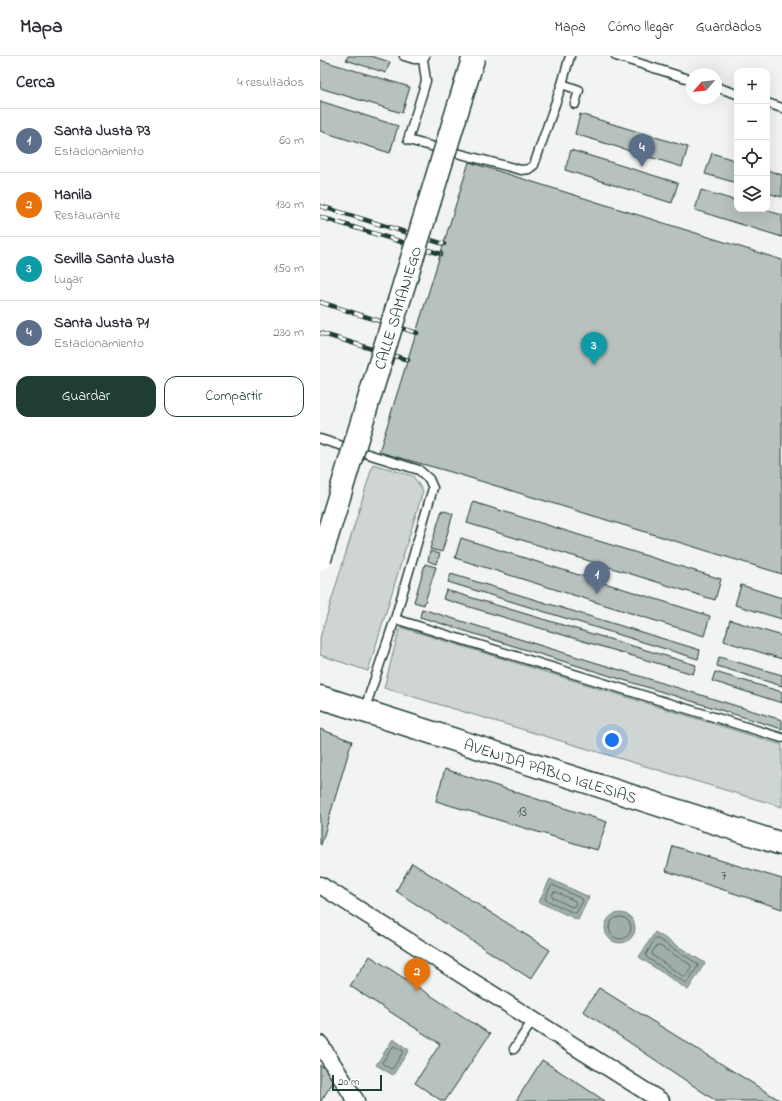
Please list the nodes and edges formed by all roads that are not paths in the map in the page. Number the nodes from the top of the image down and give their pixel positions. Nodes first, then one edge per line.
1 (404, 56) edge
2 (474, 56) edge
3 (570, 56) edge
4 (616, 56) edge
5 (424, 58) edge
6 (686, 78) edge
7 (562, 84) junction
8 (722, 89) edge
9 (734, 93) edge
10 (575, 104) dead end
11 (770, 104) edge
12 (782, 108) edge
13 (320, 439) edge
14 (320, 559) edge
15 (395, 619) junction
16 (320, 698) edge
17 (364, 712) junction
18 (782, 738) edge
19 (782, 844) edge
20 (320, 885) edge
21 (533, 1020) junction
22 (320, 1044) edge
23 (514, 1049) dead end
24 (356, 1101) edge
25 (661, 1101) edge

1 - 5 lane
2 - 14 main road, CALLE SAMANIEGO, bridge
3 - 7 lane
4 - 6 lane
5 - 7 lane
7 - 10 lane
8 - 9 lane
11 - 12 lane
13 - 15 lane
15 - 17 lane
15 - 18 lane
16 - 17 main road, AVENIDA PABLO IGLESIAS
17 - 19 main road, AVENIDA PABLO IGLESIAS
20 - 21 street
21 - 23 lane
21 - 25 street
22 - 24 street

